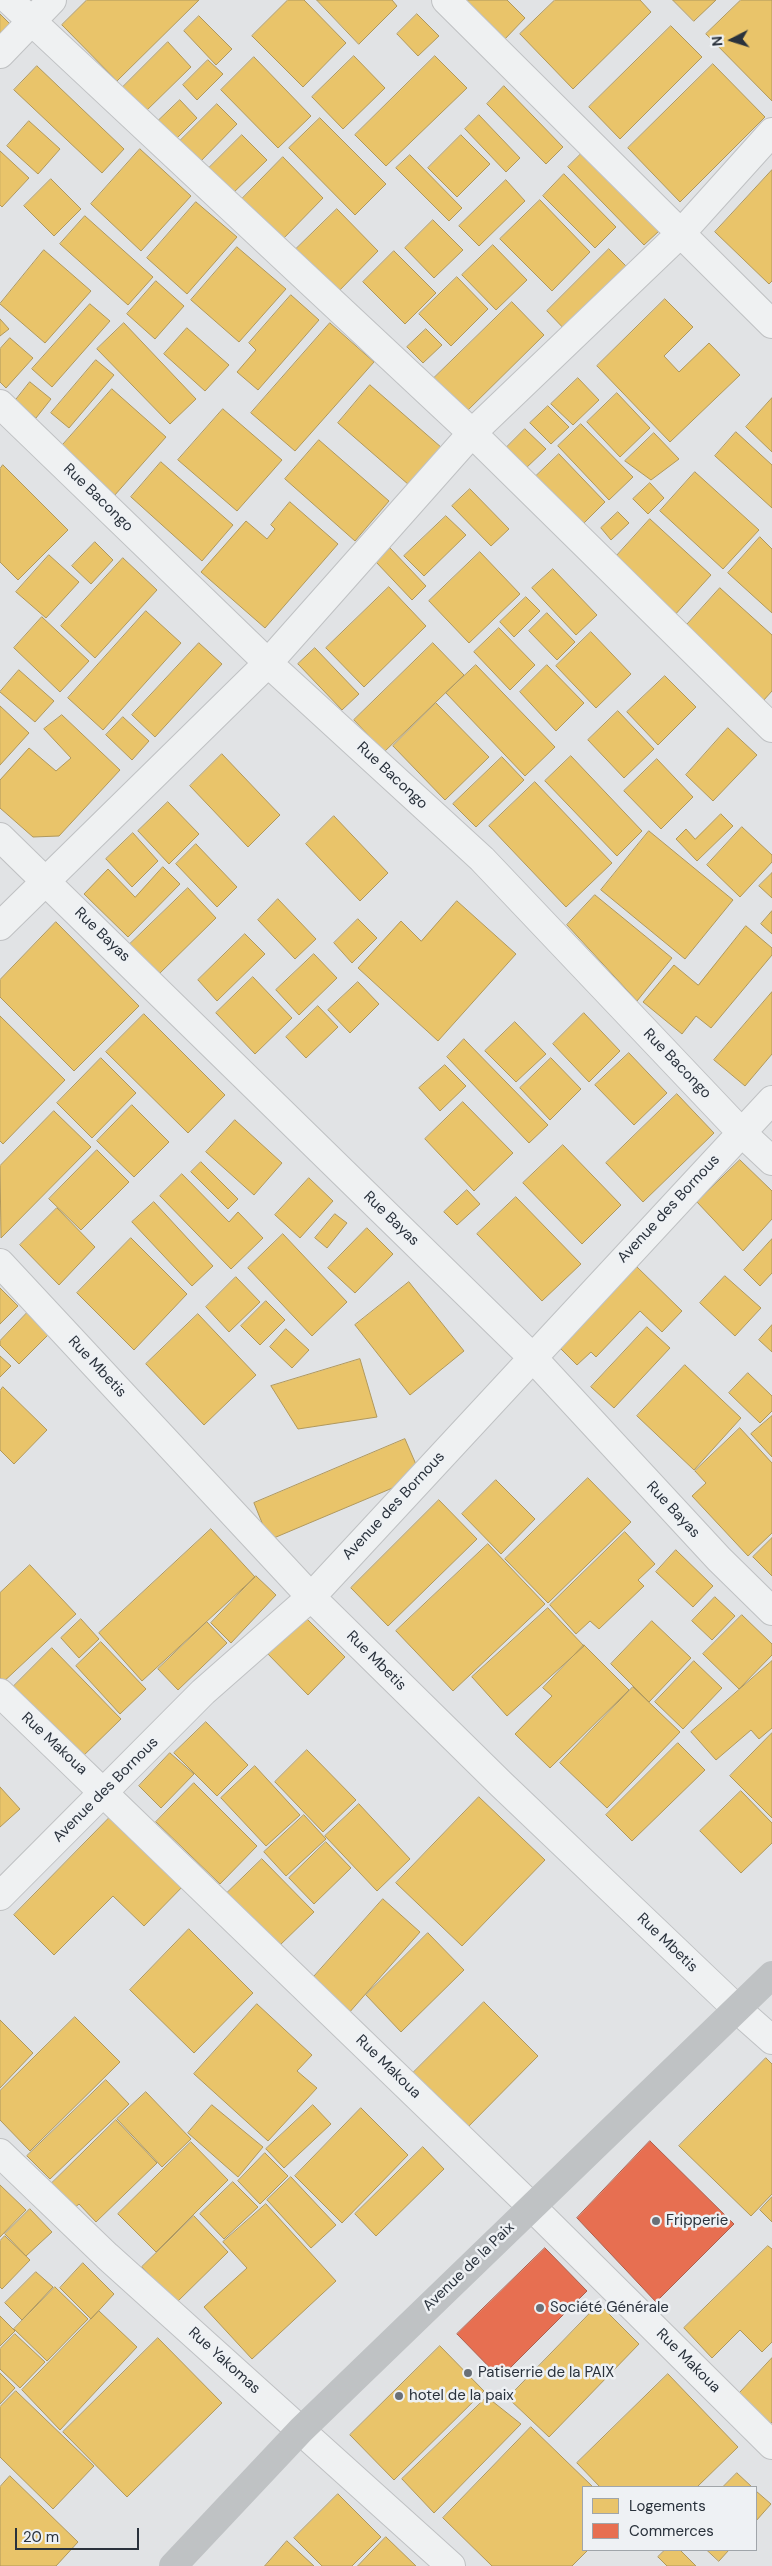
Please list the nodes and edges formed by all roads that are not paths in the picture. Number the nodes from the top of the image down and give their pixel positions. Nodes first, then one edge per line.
1 (9, 0) edge
2 (52, 0) edge
3 (446, 0) edge
4 (31, 22) junction
5 (0, 54) edge
6 (772, 132) edge
7 (682, 232) junction
8 (772, 324) edge
9 (0, 404) edge
10 (472, 433) junction
11 (268, 663) junction
12 (772, 728) edge
13 (0, 836) edge
14 (45, 880) junction
15 (0, 926) edge
16 (772, 1100) edge
17 (741, 1132) junction
18 (772, 1161) edge
19 (0, 1263) edge
20 (532, 1357) junction
21 (311, 1597) junction
22 (772, 1611) edge
23 (0, 1693) edge
24 (104, 1792) junction
25 (0, 1896) edge
26 (772, 1975) edge
27 (737, 2009) junction
28 (772, 2040) edge
29 (0, 2153) edge
30 (531, 2206) junction
31 (301, 2430) junction
32 (772, 2445) edge
33 (173, 2566) edge
34 (451, 2566) edge

1 - 4 street
2 - 4 street
3 - 7 street
4 - 5 street
4 - 10 street
6 - 7 street
7 - 8 street
7 - 10 street
9 - 11 street, Rue Bacongo
10 - 11 street
10 - 12 street
11 - 14 street
11 - 17 street, Rue Bacongo
13 - 14 street, Rue Bayas
14 - 15 street
14 - 20 street, Rue Bayas
16 - 17 street, Avenue des Bornous
17 - 18 street, Rue Bacongo
17 - 20 street, Avenue des Bornous
19 - 21 street, Rue Mbetis
20 - 21 street, Avenue des Bornous
20 - 22 street, Rue Bayas
21 - 24 street, Avenue des Bornous
21 - 27 street, Rue Mbetis
23 - 24 street, Rue Makoua
24 - 25 street, Avenue des Bornous
24 - 30 street, Rue Makoua
26 - 27 main road, Avenue de la Paix
27 - 28 street, Rue Mbetis
27 - 30 main road, Avenue de la Paix
29 - 31 street, Rue Yakomas
30 - 31 main road, Avenue de la Paix
30 - 32 street, Rue Makoua
31 - 33 main road, Avenue de la Paix
31 - 34 street, Rue Yakomas

